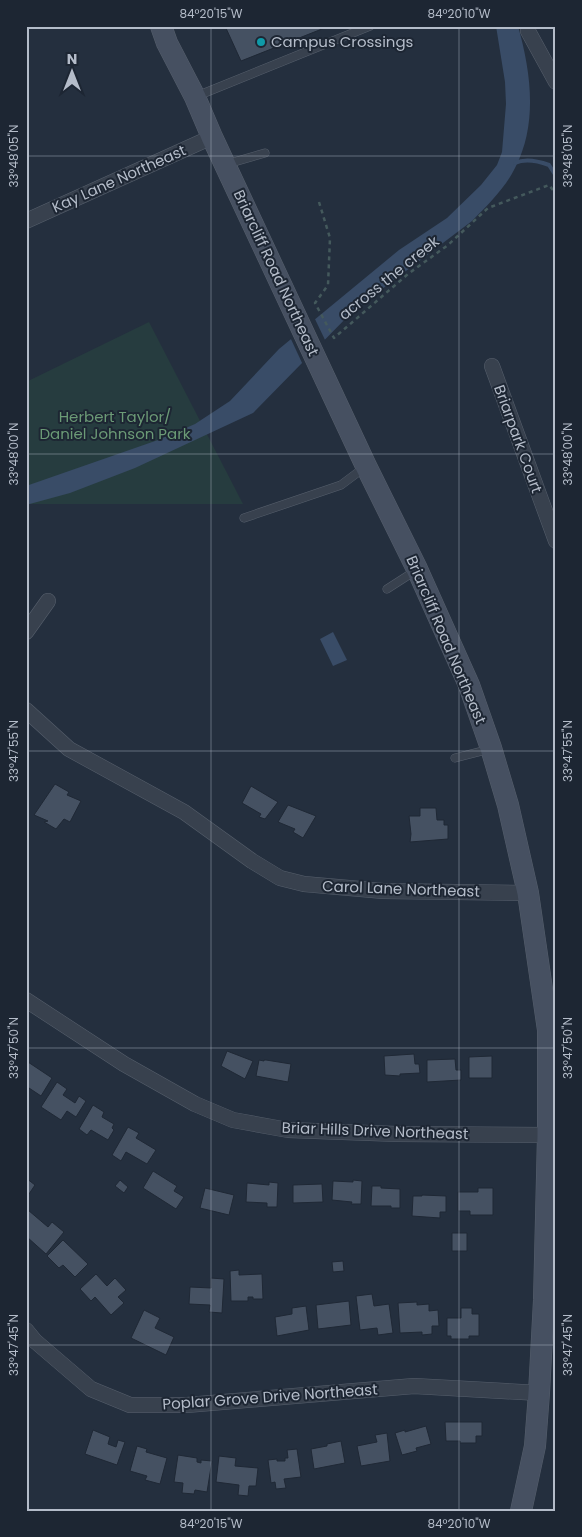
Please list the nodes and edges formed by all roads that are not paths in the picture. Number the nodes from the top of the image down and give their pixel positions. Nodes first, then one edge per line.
1 (161, 26) edge
2 (370, 26) edge
3 (528, 26) edge
4 (556, 82) edge
5 (195, 97) junction
6 (212, 136) junction
7 (265, 153) dead end
8 (225, 165) junction
9 (26, 220) edge
10 (492, 366) dead end
11 (366, 466) junction
12 (244, 518) dead end
13 (556, 541) edge
14 (417, 570) junction
15 (387, 589) dead end
16 (48, 601) dead end
17 (26, 632) edge
18 (26, 710) edge
19 (491, 748) junction
20 (456, 758) dead end
21 (528, 893) junction
22 (26, 1000) edge
23 (552, 1023) edge
24 (548, 1135) junction
25 (550, 1300) edge
26 (26, 1330) edge
27 (539, 1392) junction
28 (521, 1511) edge

1 - 5 main road, Briarcliff Road Northeast
2 - 5 lane
3 - 4 street
5 - 6 main road, Briarcliff Road Northeast
6 - 8 main road, Briarcliff Road Northeast
6 - 9 street, Kay Lane Northeast
7 - 8 lane
8 - 11 main road, Briarcliff Road Northeast
10 - 13 street, Briarpark Court
11 - 12 lane
11 - 14 main road, Briarcliff Road Northeast
14 - 15 lane
14 - 19 main road, Briarcliff Road Northeast
16 - 17 street
18 - 21 street, Carol Lane Northeast
19 - 20 lane
19 - 21 main road, Briarcliff Road Northeast
21 - 23 main road, Briarcliff Road Northeast
22 - 24 street, Briar Hills Drive Northeast
23 - 24 main road, Briarcliff Road Northeast
24 - 25 main road, Briarcliff Road Northeast
25 - 27 main road, Briarcliff Road Northeast
26 - 27 street, Poplar Grove Drive Northeast
27 - 28 main road, Briarcliff Road Northeast

